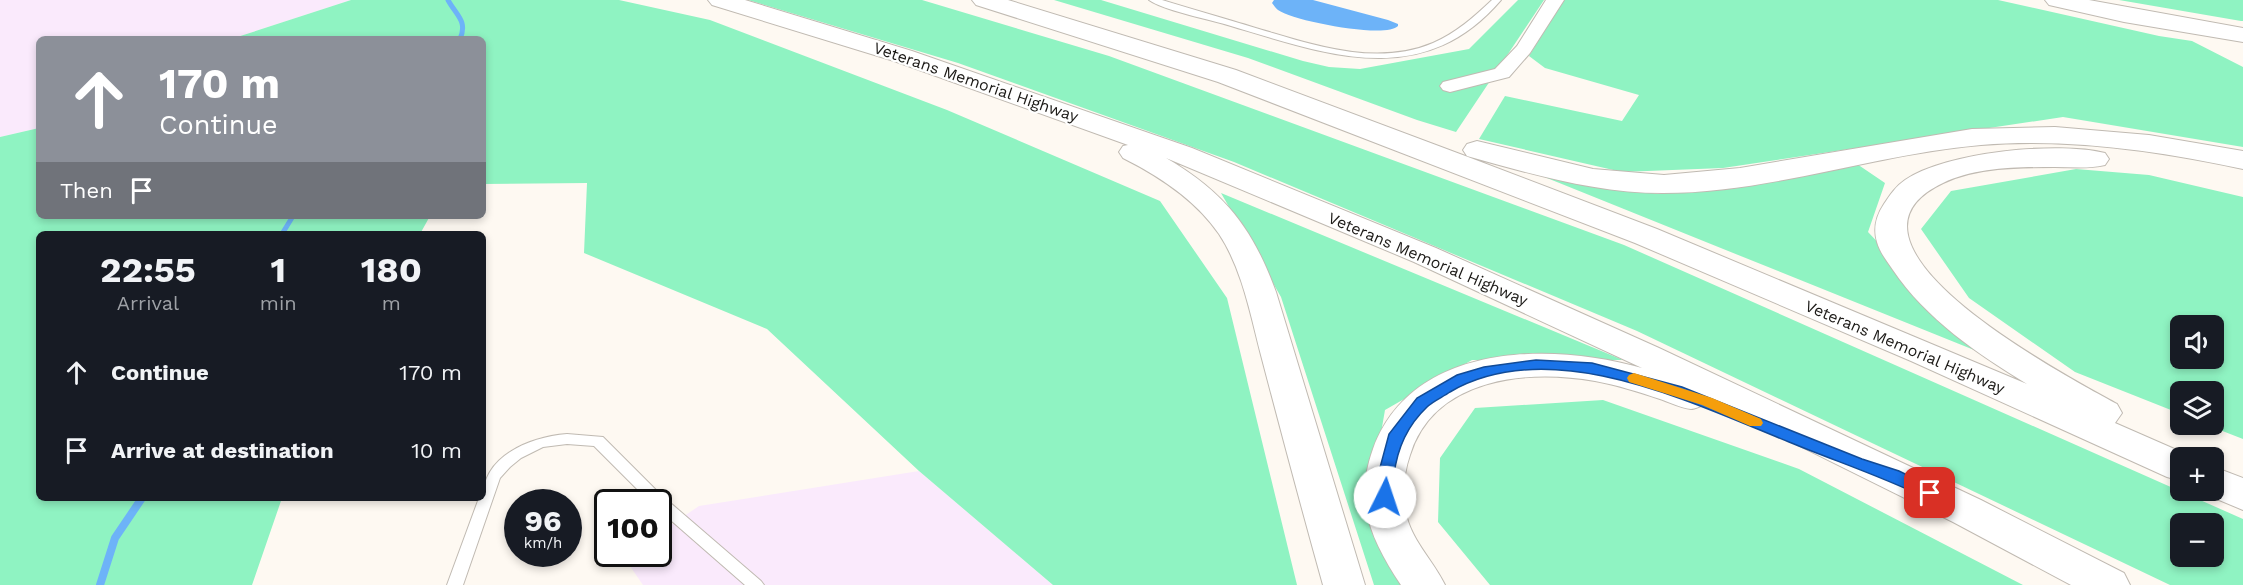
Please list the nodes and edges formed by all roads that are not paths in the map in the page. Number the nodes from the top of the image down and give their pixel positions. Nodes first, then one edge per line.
1 (720, 0) edge
2 (984, 0) edge
3 (1153, 0) edge
4 (1497, 0) edge
5 (1554, 0) edge
6 (2057, 0) edge
7 (2243, 35) edge
8 (1450, 86) dead end
9 (1313, 108) junction
10 (1068, 113) junction
11 (2243, 160) edge
12 (2243, 181) edge
13 (2170, 448) edge
14 (2170, 462) edge
15 (1893, 475) junction
16 (486, 498) edge
17 (485, 501) edge
18 (455, 585) edge
19 (756, 585) edge
20 (1344, 585) edge
21 (1424, 585) edge
22 (2109, 585) edge

1 - 10 main road, Veterans Memorial Highway
2 - 9 main road, Veterans Memorial Highway
3 - 4 lane
5 - 8 street
6 - 7 main road
9 - 11 main road
9 - 14 main road, Veterans Memorial Highway
10 - 15 main road, Veterans Memorial Highway
10 - 20 main road
12 - 13 main road
15 - 21 main road
15 - 22 main road, Veterans Memorial Highway
16 - 19 lane
17 - 18 lane

